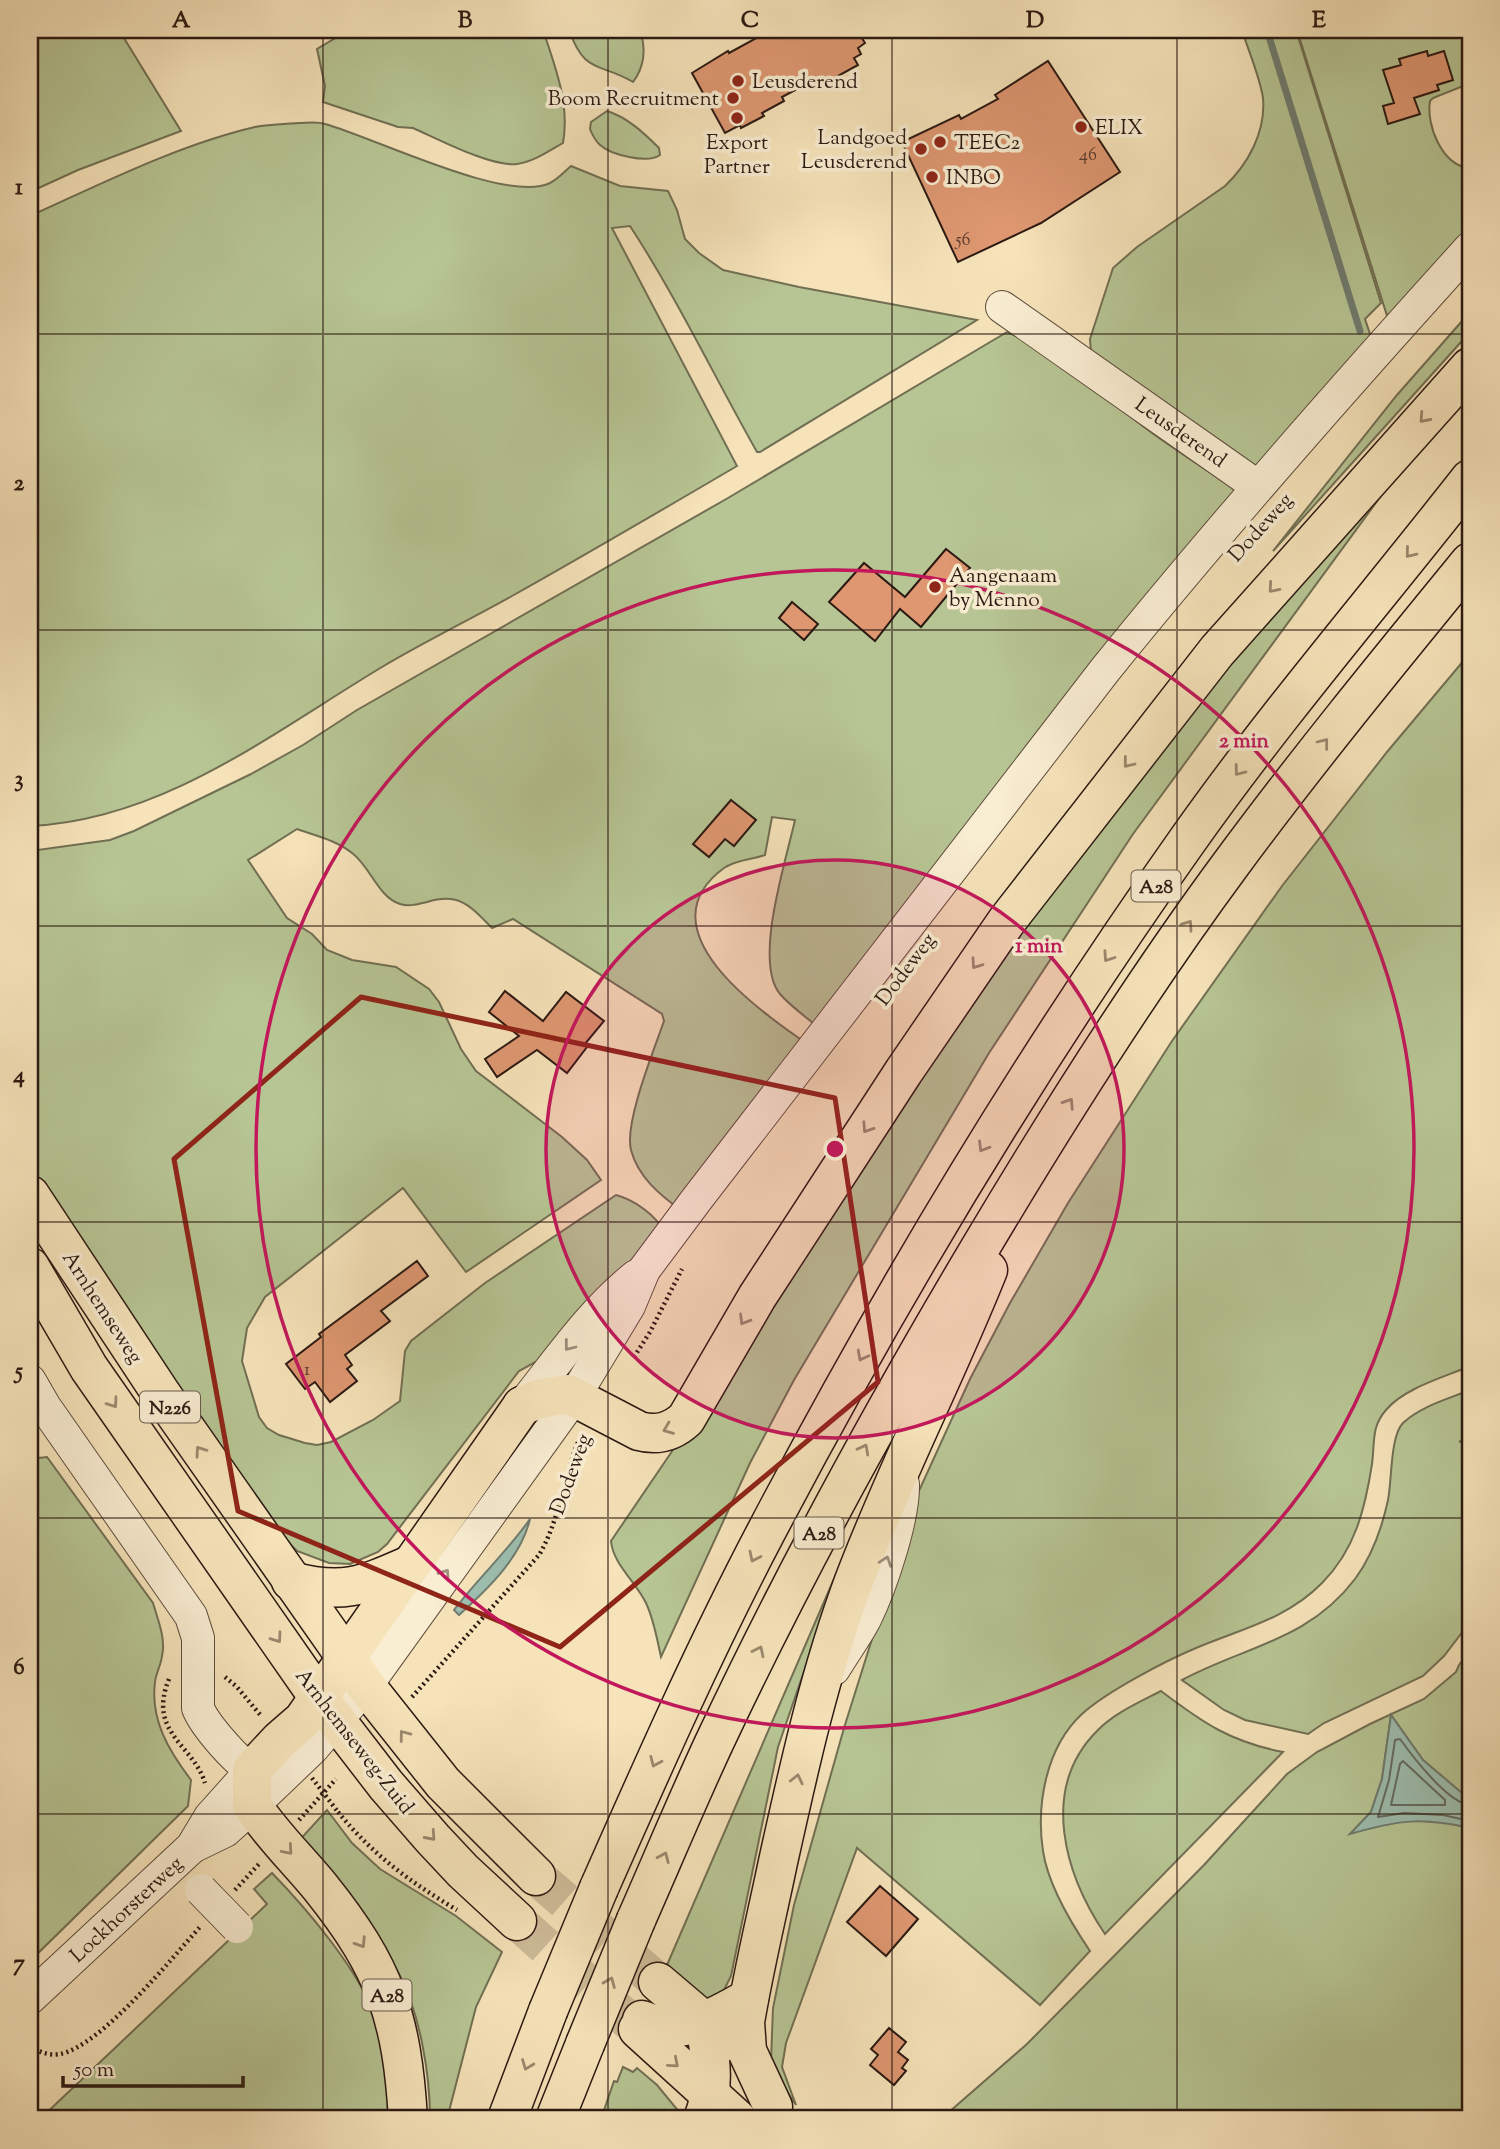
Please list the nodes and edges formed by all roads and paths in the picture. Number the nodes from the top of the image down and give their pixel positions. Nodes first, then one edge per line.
1 (1470, 248) edge
2 (1002, 307) dead end
3 (1470, 368) edge
4 (1257, 486) junction
5 (1464, 487) edge
6 (1470, 562) edge
7 (1031, 1161) junction
8 (30, 1195) edge
9 (688, 1259) dead end
10 (30, 1266) edge
11 (644, 1270) junction
12 (632, 1360) dead end
13 (30, 1381) edge
14 (586, 1402) junction
15 (522, 1406) junction
16 (212, 1545) joint
17 (410, 1566) junction
18 (282, 1569) junction
19 (199, 1668) junction
20 (356, 1672) junction
21 (411, 1699) dead end
22 (328, 1710) junction
23 (260, 1715) dead end
24 (337, 1779) dead end
25 (274, 1782) junction
26 (206, 1787) dead end
27 (292, 1828) dead end
28 (184, 1855) junction
29 (536, 1876) tunnel mouth
30 (466, 1916) dead end
31 (517, 1921) tunnel mouth
32 (240, 1931) dead end
33 (658, 1982) tunnel mouth
34 (143, 1990) dead end
35 (30, 1998) edge
36 (749, 1998) junction
37 (705, 2022) junction
38 (30, 2046) edge
39 (717, 2111) edge
40 (779, 2113) edge
41 (408, 2119) edge
42 (507, 2119) edge
43 (555, 2119) edge

1 - 4 street, Dodeweg
2 - 4 street, Leusderend
3 -> 14 main road
4 - 11 street, Dodeweg
5 -> 42 main road, A28, bridge
7 -> 6 main road, A28
36 -> 7 main road, A28
43 -> 7 main road, A28, bridge
18 -> 8 main road, Arnhemseweg / N226
9 - 12 path
10 -> 16 main road, Arnhemseweg / N226
11 - 14 street, Dodeweg
11 -> 15 street, Dodeweg
13 - 19 street
14 - 15 main road
20 -> 14 street, Dodeweg
14 - 21 path, Dodeweg
15 - 17 main road, Dodeweg
16 -> 22 main road, Arnhemseweg-Zuid / N226
17 - 18 main road
17 - 20 main road, Dodeweg
18 - 20 main road, Arnhemseweg-Zuid / N226
19 - 23 path
19 - 25 street
19 - 26 path
20 - 22 main road, Lockhorsterweg
29 -> 20 main road, Arnhemseweg-Zuid / N226
22 - 25 main road, Lockhorsterweg
22 -> 31 main road, Arnhemseweg-Zuid / N226
24 - 27 path
25 - 28 street, Lockhorsterweg
25 - 30 path, bridge
25 -> 41 main road, A28
28 - 32 street, bridge
28 - 35 street, Lockhorsterweg
33 - 37 main road
34 - 38 path
36 - 37 main road
36 - 40 main road, A28
37 - 39 main road
37 -> 39 main road
37 - 40 main road

